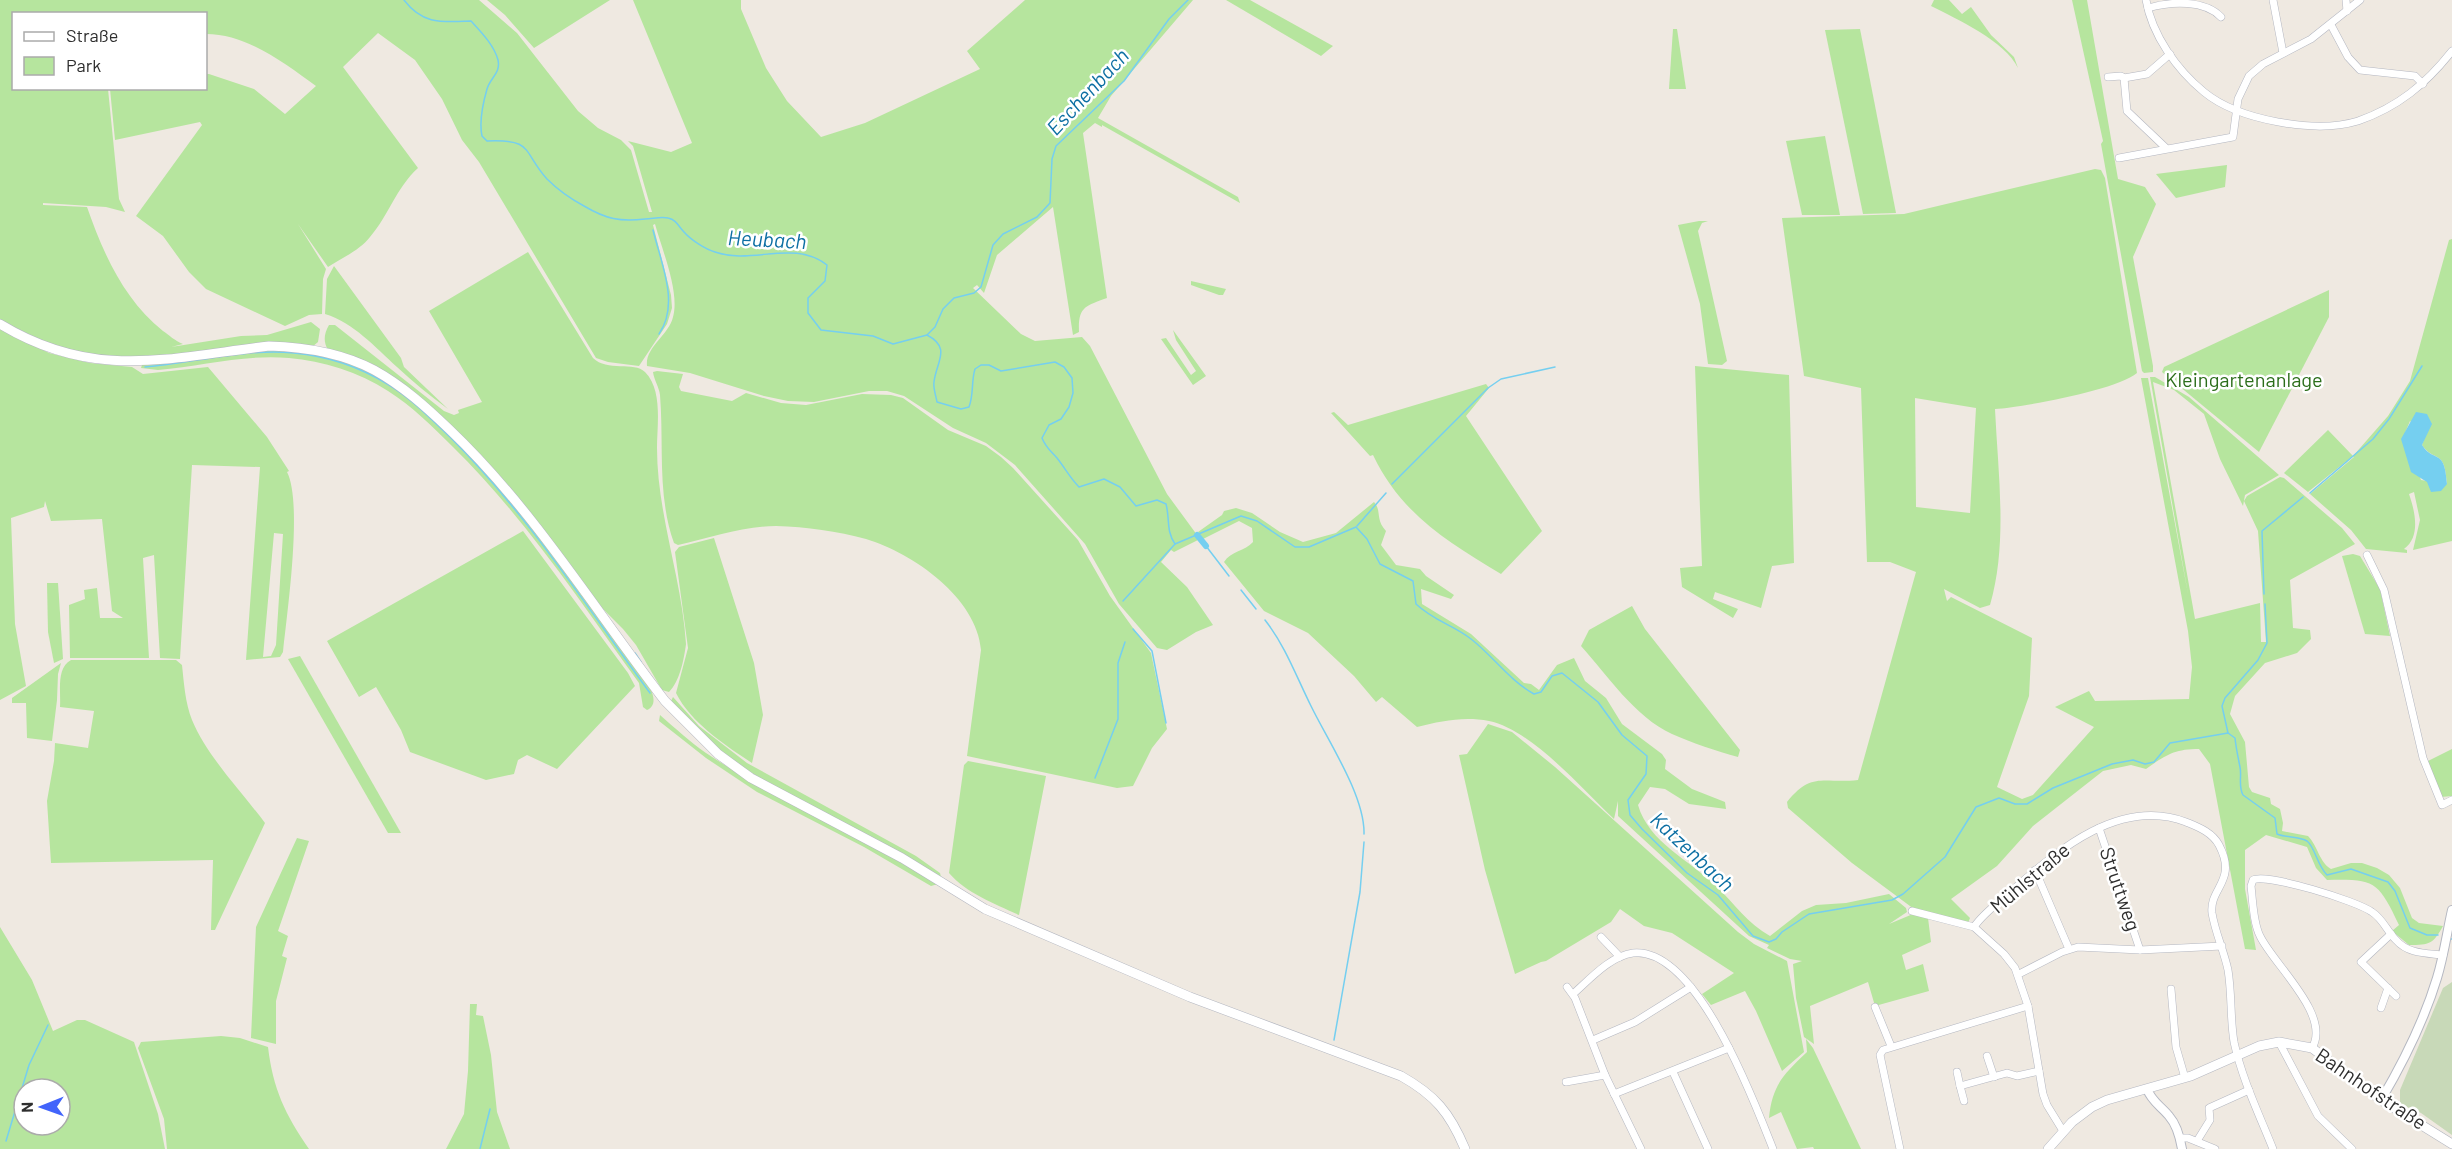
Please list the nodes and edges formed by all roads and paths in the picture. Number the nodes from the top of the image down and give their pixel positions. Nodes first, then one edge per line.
1 (2146, 0) edge
2 (2273, 0) edge
3 (2346, 0) edge
4 (2360, 0) edge
5 (2148, 8) junction
6 (2348, 11) junction
7 (2221, 17) dead end
8 (2331, 25) junction
9 (2452, 51) edge
10 (2283, 53) junction
11 (2170, 54) junction
12 (2108, 77) dead end
13 (2124, 78) junction
14 (2423, 84) junction
15 (2237, 109) junction
16 (2166, 148) junction
17 (2119, 158) dead end
18 (0, 324) edge
19 (2367, 555) dead end
20 (2452, 800) edge
21 (2099, 828) junction
22 (2035, 870) junction
23 (2452, 910) edge
24 (1912, 911) dead end
25 (1974, 927) junction
26 (2391, 934) junction
27 (1601, 937) dead end
28 (2222, 946) junction
29 (2069, 949) junction
30 (2140, 950) junction
31 (2443, 956) junction
32 (1620, 957) junction
33 (2019, 974) junction
34 (1567, 987) dead end
35 (1691, 987) junction
36 (2171, 988) dead end
37 (2388, 988) junction
38 (1573, 994) junction
39 (2396, 996) dead end
40 (2028, 1006) junction
41 (1875, 1007) dead end
42 (2381, 1008) dead end
43 (1593, 1040) junction
44 (2279, 1042) junction
45 (1891, 1046) junction
46 (1729, 1048) junction
47 (2312, 1048) junction
48 (1987, 1056) dead end
49 (2238, 1057) junction
50 (2039, 1071) junction
51 (1673, 1072) junction
52 (1957, 1072) dead end
53 (1605, 1075) junction
54 (1994, 1077) junction
55 (2185, 1078) junction
56 (1566, 1082) dead end
57 (1960, 1086) junction
58 (2147, 1089) junction
59 (2249, 1090) junction
60 (1614, 1094) junction
61 (2381, 1100) junction
62 (1964, 1101) dead end
63 (2063, 1131) junction
64 (2180, 1138) junction
65 (2197, 1141) junction
66 (2452, 1144) edge
67 (1465, 1149) edge
68 (1641, 1149) edge
69 (1708, 1149) edge
70 (1773, 1149) edge
71 (1900, 1149) edge
72 (2049, 1149) edge
73 (2182, 1149) edge
74 (2215, 1149) edge
75 (2273, 1149) edge
76 (2352, 1149) edge

1 - 5 street
2 - 10 street
3 - 6 street
4 - 6 street
5 - 7 street
5 - 11 street
6 - 8 street
8 - 10 street
8 - 14 street
9 - 14 street
10 - 15 street
11 - 13 street
11 - 15 street
12 - 13 street
13 - 16 street
14 - 15 street
15 - 16 street
16 - 17 street
18 - 67 main road
19 - 20 street
21 - 22 street, Mühlstraße
21 - 28 street, Mühlstraße
21 - 30 street, Struttweg
22 - 25 street, Mühlstraße
22 - 29 street
23 - 31 street
24 - 25 street
25 - 33 street
26 - 31 street
26 - 37 street
26 - 47 street
27 - 32 street
28 - 30 street
28 - 49 street, Mühlstraße
29 - 30 street
29 - 33 street
31 - 61 street
32 - 35 street
32 - 38 street
33 - 40 street
34 - 38 street
35 - 43 street
35 - 46 street
36 - 55 street
37 - 39 street
37 - 42 street
38 - 43 street
40 - 45 street
40 - 50 street
41 - 45 street
43 - 53 street
44 - 47 main road, Bahnhofstraße
44 - 49 main road, Bahnhofstraße
44 - 76 street
45 - 71 street
46 - 51 street
46 - 70 street
47 - 61 main road, Bahnhofstraße
48 - 54 street
49 - 55 main road, Bahnhofstraße
49 - 59 street, Mühlstraße
50 - 54 street
50 - 63 street
51 - 60 street
51 - 69 street
52 - 57 street
53 - 56 street
53 - 60 street
54 - 57 street
55 - 58 main road, Bahnhofstraße
57 - 62 street
58 - 63 main road, Bahnhofstraße
58 - 64 street
59 - 65 street
59 - 75 street, Mühlstraße
60 - 68 street
61 - 66 main road, Bahnhofstraße
63 - 72 main road, Bahnhofstraße
64 - 65 street
64 - 73 street
65 - 74 street

